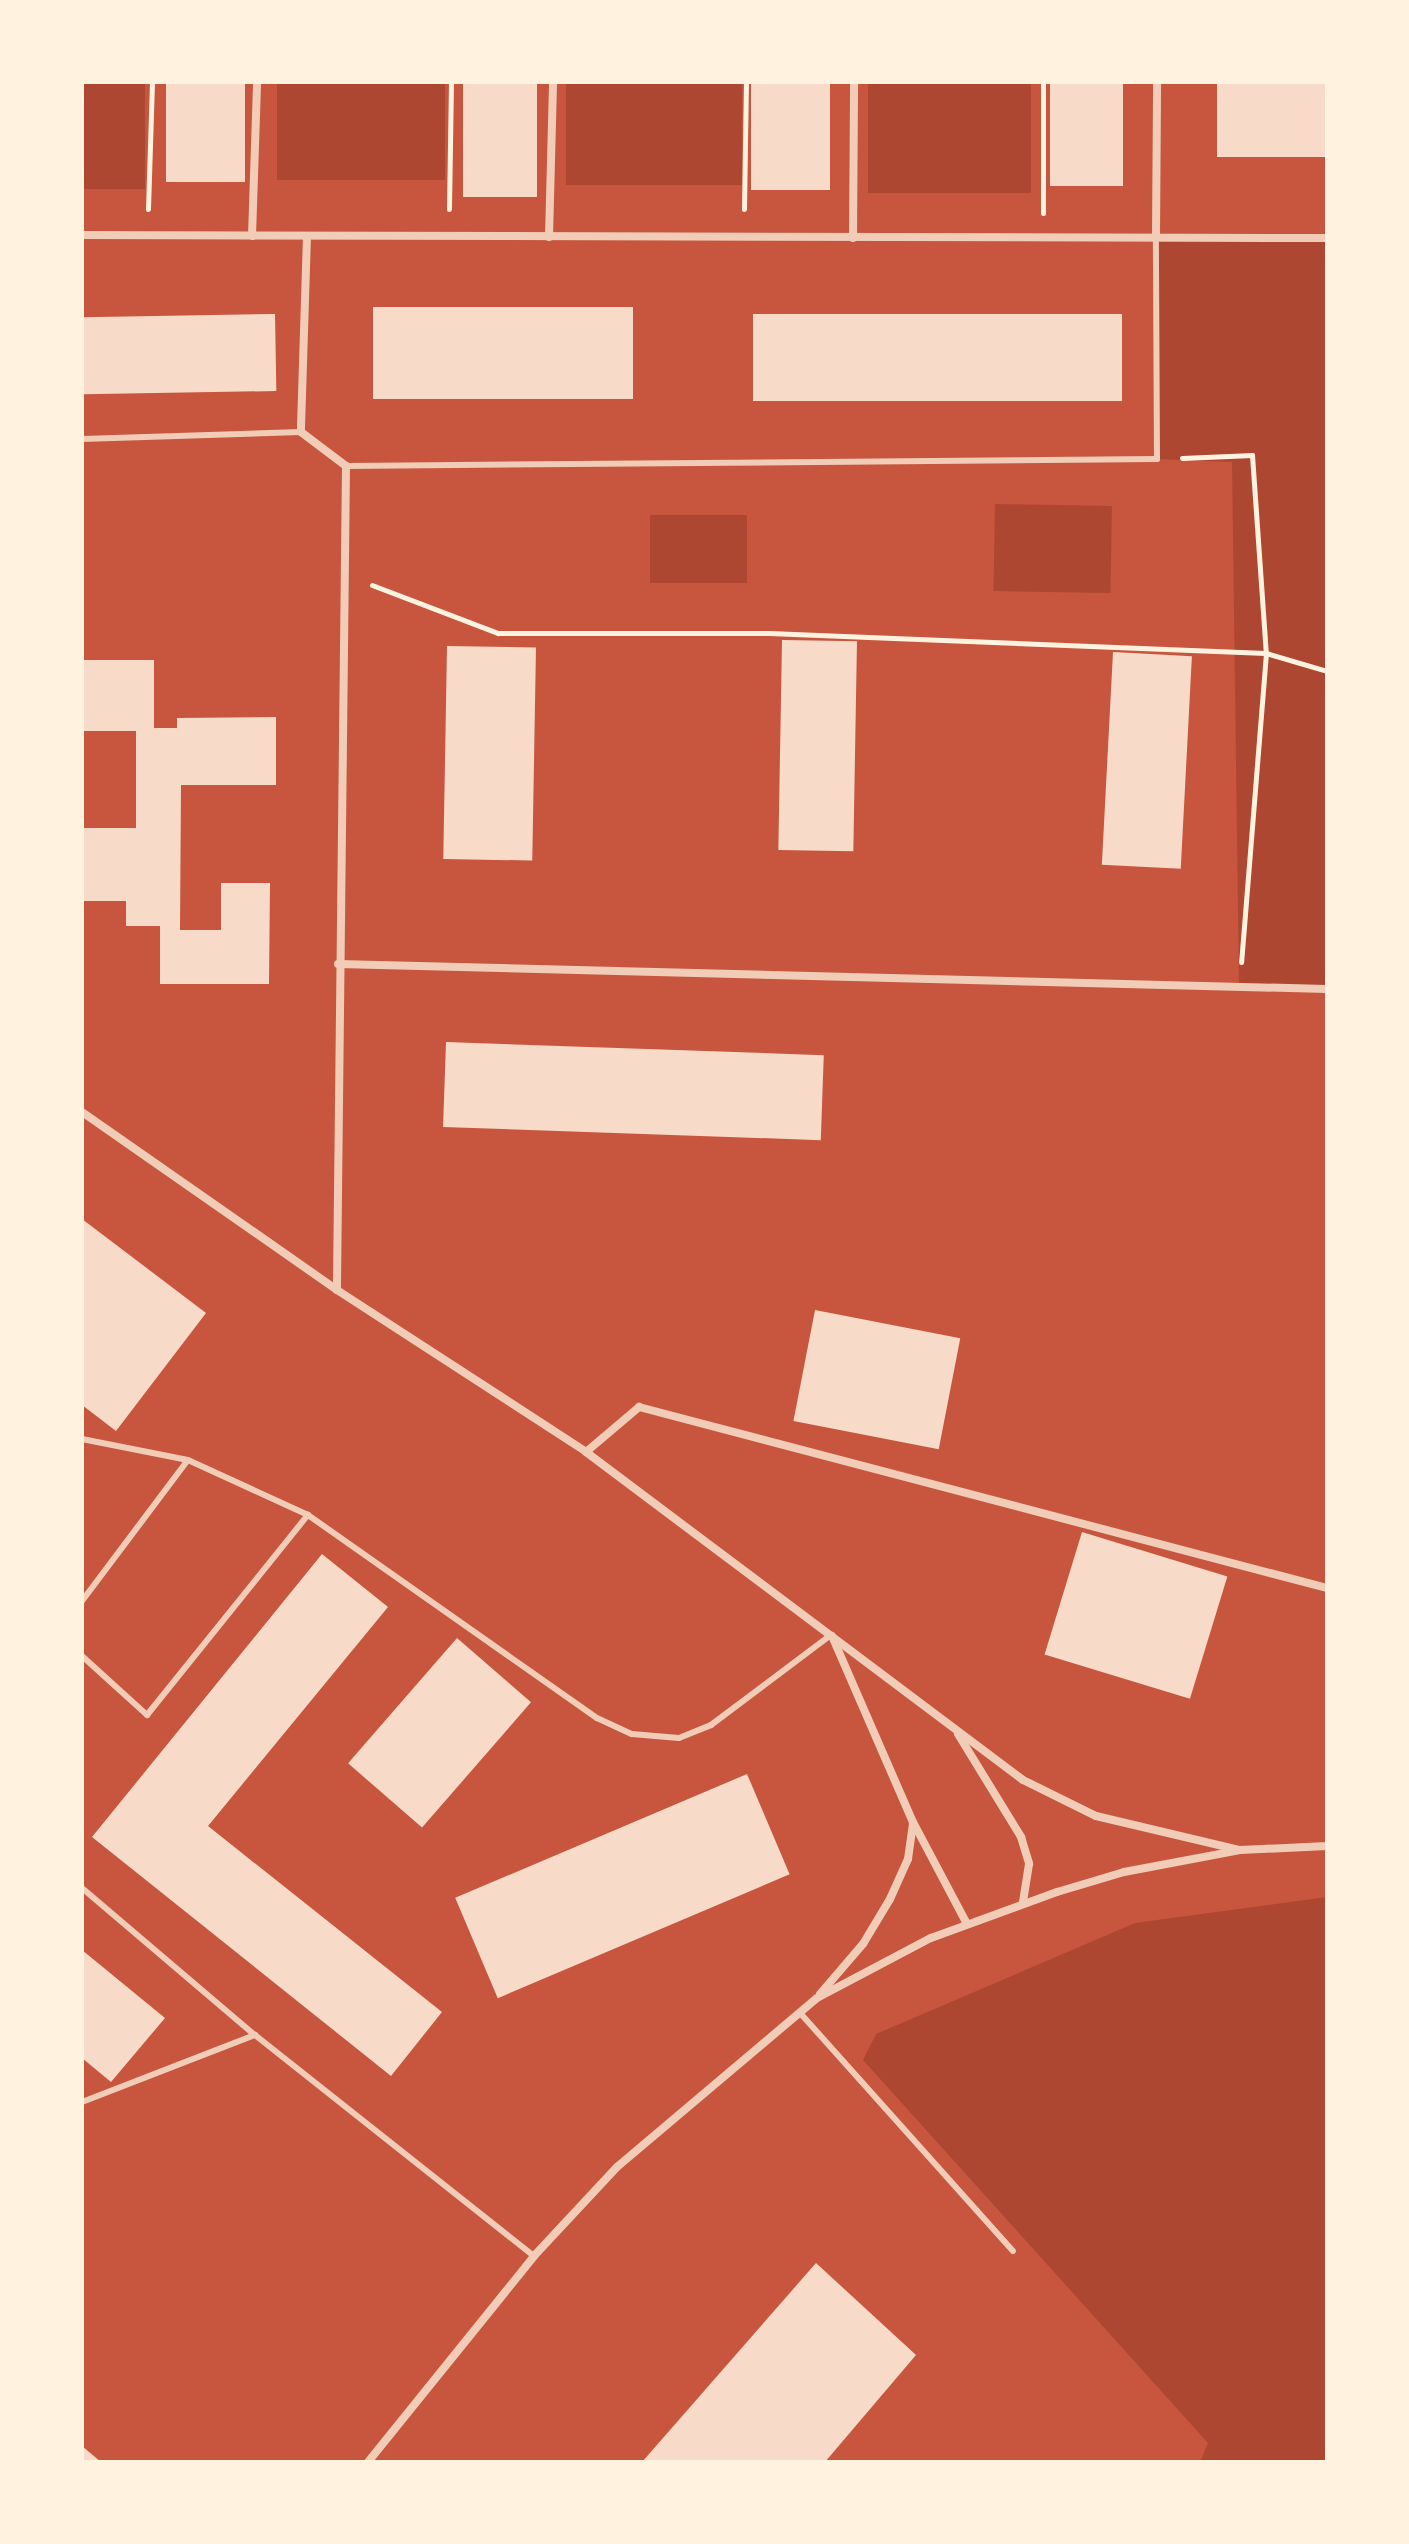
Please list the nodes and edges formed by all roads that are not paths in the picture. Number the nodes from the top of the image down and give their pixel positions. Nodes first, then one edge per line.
1 (257, 82) edge
2 (553, 82) edge
3 (854, 82) edge
4 (1157, 82) edge
5 (82, 235) edge
6 (252, 236) junction
7 (307, 236) junction
8 (549, 237) junction
9 (1156, 237) junction
10 (853, 238) junction
11 (1327, 238) edge
12 (301, 432) junction
13 (82, 439) edge
14 (346, 466) junction
15 (338, 964) junction
16 (1327, 989) edge
17 (82, 1112) edge
18 (337, 1290) junction
19 (82, 1439) edge
20 (586, 1452) junction
21 (188, 1460) junction
22 (308, 1515) junction
23 (1327, 1588) edge
24 (82, 1601) edge
25 (831, 1635) junction
26 (82, 1656) edge
27 (956, 1730) junction
28 (913, 1822) junction
29 (1327, 1846) edge
30 (1240, 1850) junction
31 (82, 1888) edge
32 (1023, 1903) junction
33 (967, 1924) junction
34 (817, 1998) junction
35 (801, 2014) junction
36 (255, 2035) junction
37 (82, 2102) edge
38 (1013, 2251) dead end
39 (534, 2256) junction
40 (368, 2462) edge

1 - 6 street
2 - 8 street
3 - 10 street
4 - 9 street
5 - 6 street
6 - 7 street
7 - 8 street
7 - 12 street
8 - 10 street
9 - 10 street
9 - 11 street
9 - 14 lane
12 - 13 lane
12 - 14 street
14 - 15 street
15 - 16 street
15 - 18 street
17 - 18 street
18 - 20 street
19 - 21 lane
20 - 23 street
20 - 25 street
21 - 22 lane
21 - 24 lane
22 - 25 lane
22 - 26 lane
25 - 27 street
25 - 28 street
27 - 30 street
27 - 32 street
28 - 33 street
28 - 34 street
29 - 30 street
30 - 32 street
31 - 36 lane
32 - 33 street
33 - 34 street
34 - 35 street
35 - 38 lane
35 - 39 street
36 - 37 lane
36 - 39 lane
39 - 40 street

